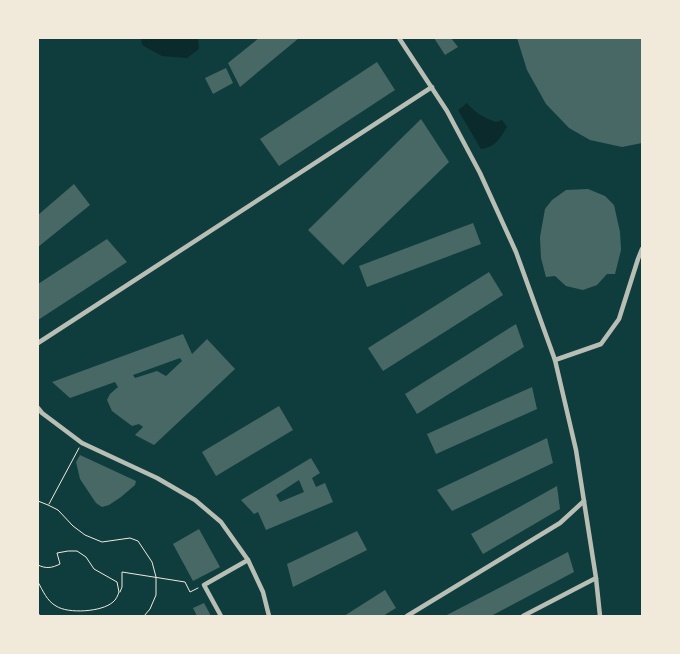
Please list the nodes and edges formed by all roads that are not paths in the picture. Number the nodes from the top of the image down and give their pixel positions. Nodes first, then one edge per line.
1 (399, 38) edge
2 (432, 87) junction
3 (642, 249) edge
4 (38, 343) edge
5 (555, 360) junction
6 (38, 408) edge
7 (584, 502) junction
8 (248, 560) junction
9 (596, 578) junction
10 (221, 616) edge
11 (269, 616) edge
12 (407, 616) edge
13 (523, 616) edge
14 (600, 616) edge

1 - 2 street
2 - 4 street
2 - 5 street
3 - 5 street
5 - 7 street
6 - 8 street
7 - 9 street
7 - 12 street
8 - 10 street
8 - 11 street
9 - 13 street
9 - 14 street

